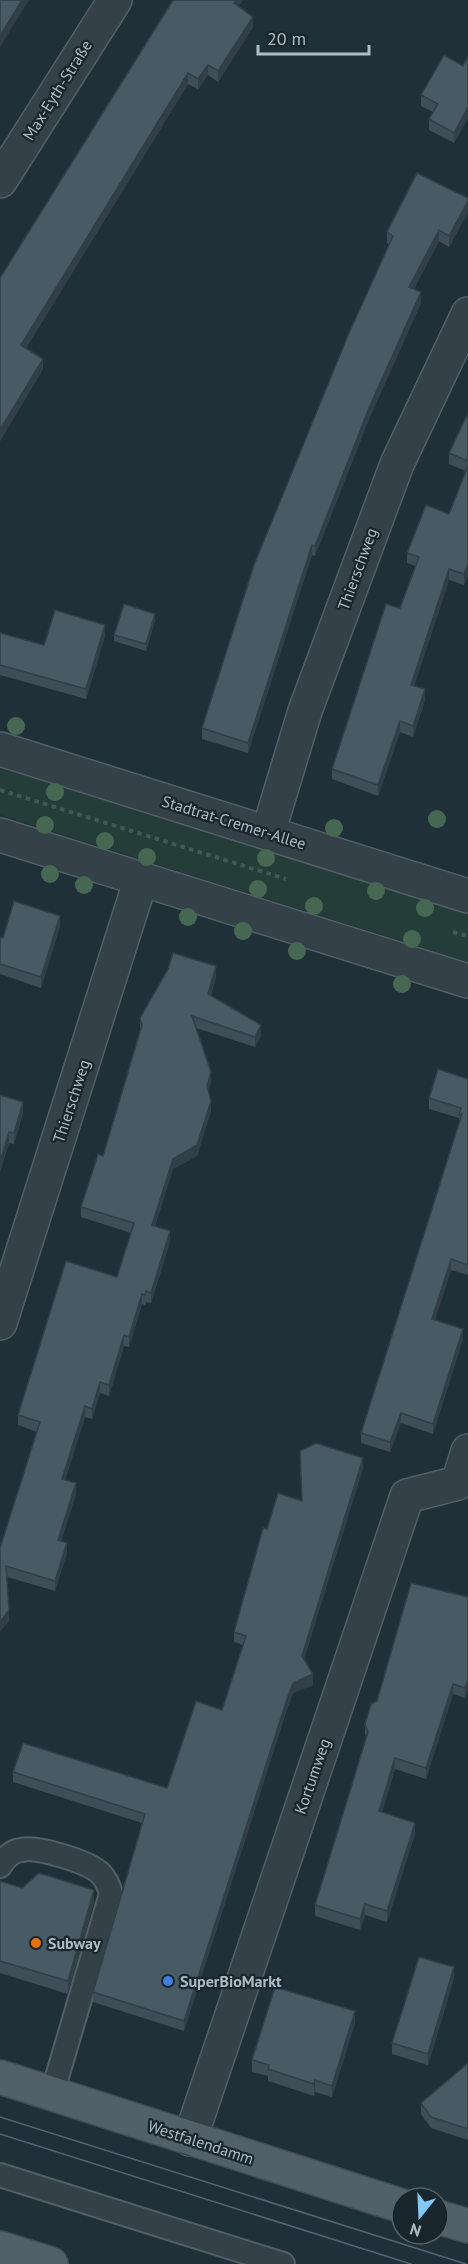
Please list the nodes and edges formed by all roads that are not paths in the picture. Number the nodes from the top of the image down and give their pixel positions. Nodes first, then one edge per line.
1 (115, 0) edge
2 (0, 181) edge
3 (468, 314) edge
4 (0, 748) edge
5 (268, 832) junction
6 (0, 835) edge
7 (141, 879) junction
8 (468, 896) edge
9 (468, 981) edge
10 (0, 1323) edge
11 (468, 1451) edge
12 (0, 1866) edge
13 (0, 2077) edge
14 (52, 2094) junction
15 (190, 2139) junction
16 (0, 2175) edge
17 (390, 2201) edge
18 (450, 2221) edge
19 (468, 2226) edge
20 (0, 2248) edge
21 (51, 2264) edge
22 (284, 2264) edge

1 - 2 street, Max-Eyth-Straße
3 - 5 street, Thierschweg
4 - 5 street, Stadtrat-Cremer-Allee
5 - 8 street, Stadtrat-Cremer-Allee
6 - 7 street
7 - 9 street
7 - 10 street, Thierschweg
11 - 15 street, Kortumweg
12 - 14 lane
13 - 14 main road, Westfalendamm
14 - 15 main road, Westfalendamm
15 - 17 main road, Westfalendamm
16 - 22 lane
18 - 19 main road
20 - 21 main road

